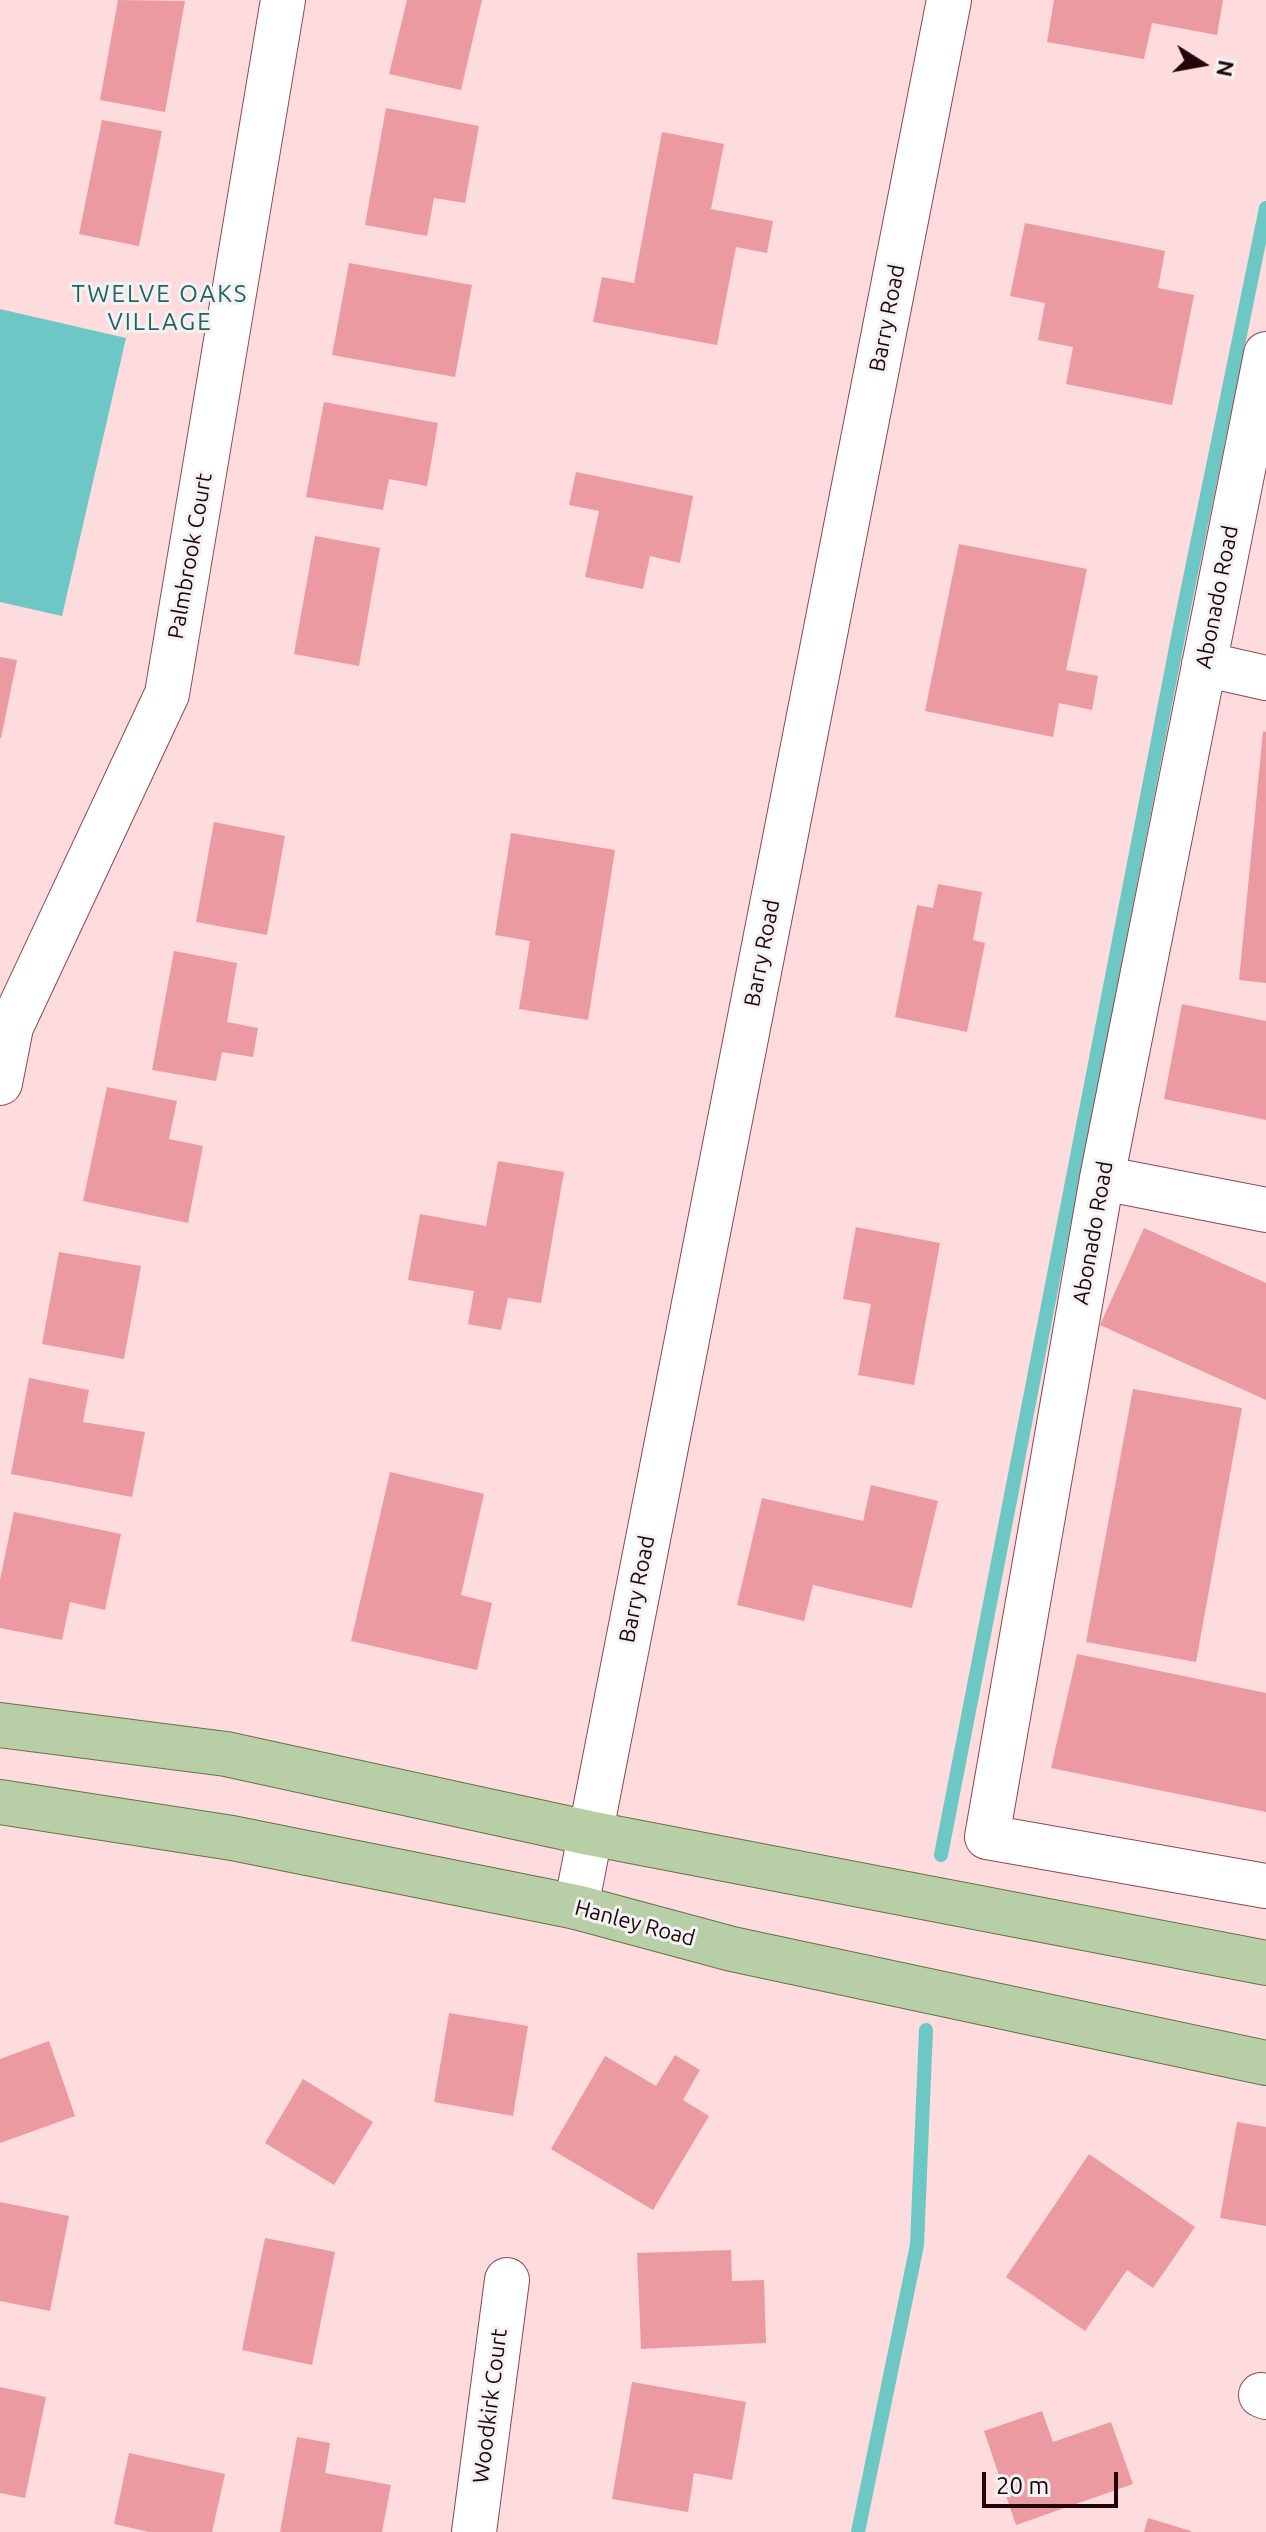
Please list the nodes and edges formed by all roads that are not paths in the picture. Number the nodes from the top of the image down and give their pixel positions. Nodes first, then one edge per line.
1 (283, 0) edge
2 (949, 0) edge
3 (1266, 354) edge
4 (1204, 664) junction
5 (1266, 678) edge
6 (0, 1083) edge
7 (1102, 1178) junction
8 (1266, 1210) edge
9 (0, 1725) edge
10 (0, 1802) edge
11 (589, 1833) junction
12 (1266, 1886) edge
13 (576, 1907) junction
14 (1266, 1963) edge
15 (1266, 2063) edge
16 (507, 2280) dead end
17 (474, 2532) edge

1 - 6 street, Palmbrook Court
2 - 11 street, Barry Road
3 - 4 street, Abonado Road
4 - 5 street
4 - 7 street, Abonado Road
7 - 8 street
7 - 12 street, Abonado Road
9 - 11 main road
10 - 13 main road, Hanley Road
11 - 13 street, Barry Road
11 - 14 main road
13 - 15 main road, Hanley Road
16 - 17 street, Woodkirk Court

